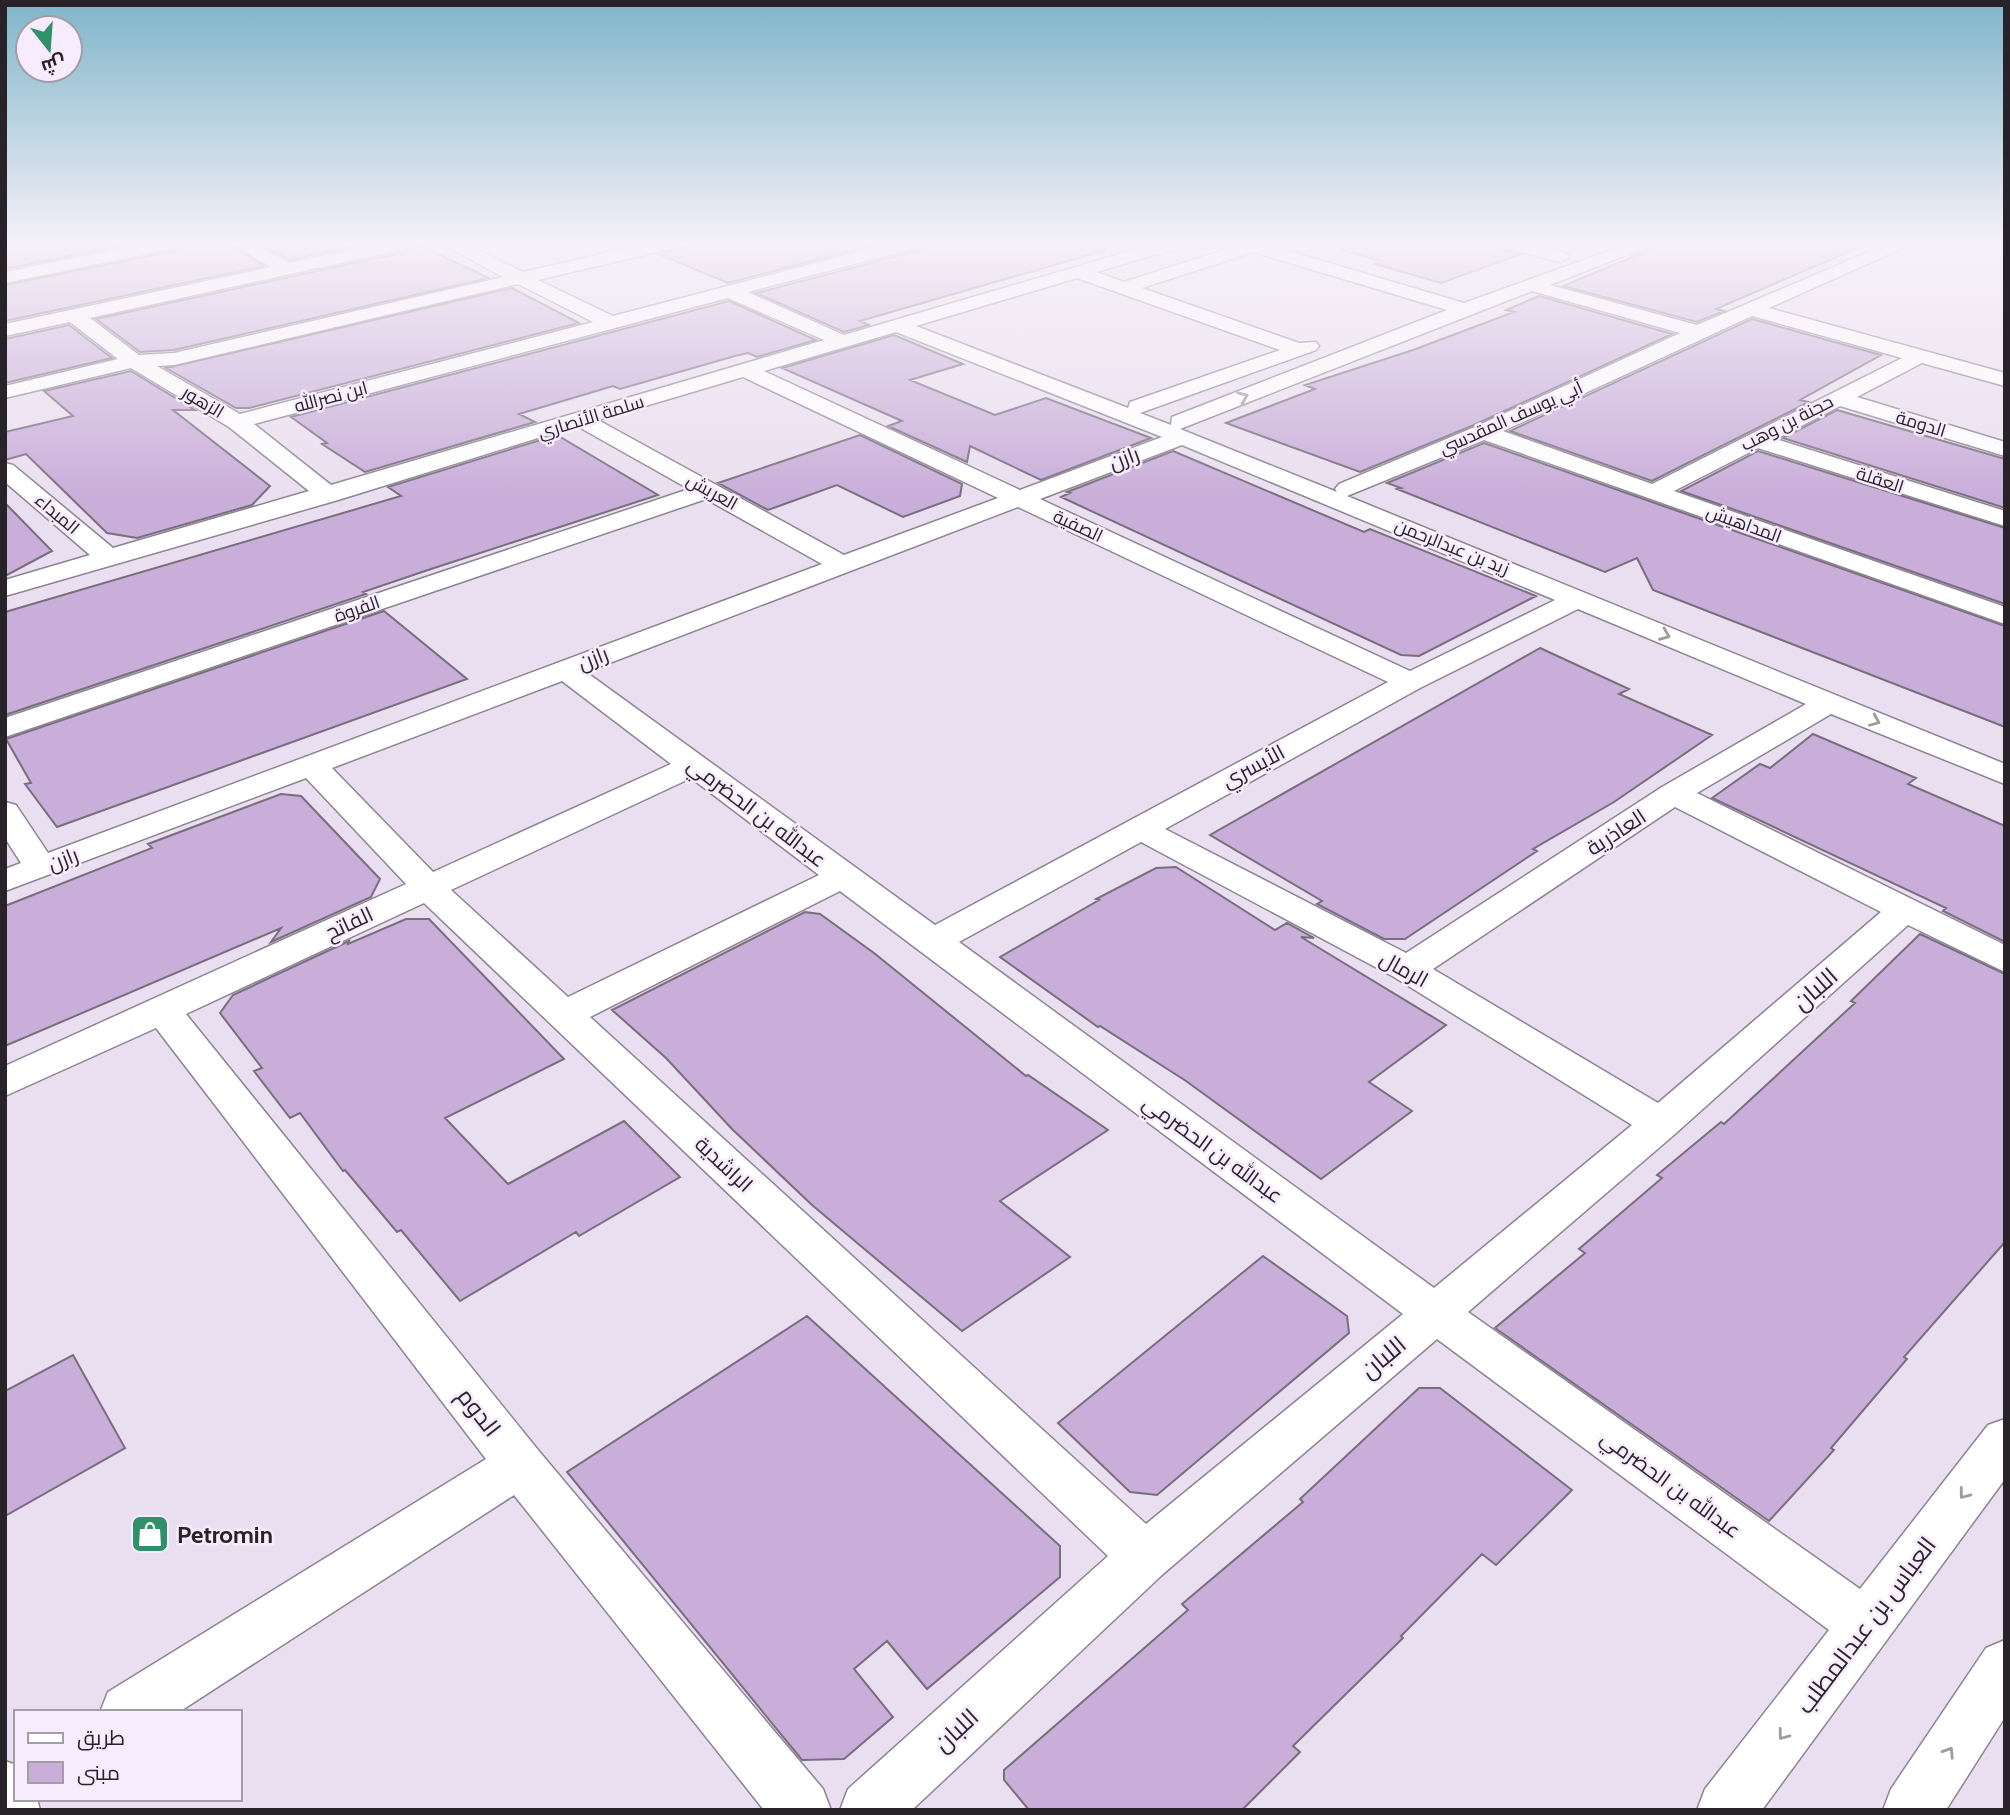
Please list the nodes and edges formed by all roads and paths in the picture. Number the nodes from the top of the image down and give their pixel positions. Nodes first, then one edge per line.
1 (91, 328) edge
2 (309, 328) edge
3 (593, 328) edge
4 (812, 328) edge
5 (887, 328) edge
6 (922, 328) edge
7 (922, 328) edge
8 (1237, 328) edge
9 (1406, 328) edge
10 (1683, 328) edge
11 (1709, 328) edge
12 (1818, 328) edge
13 (1698, 332) junction
14 (842, 341) junction
15 (1324, 341) dead end
16 (1300, 350) junction
17 (1922, 356) junction
18 (134, 361) junction
19 (745, 370) junction
20 (2005, 380) edge
21 (5, 391) edge
22 (1164, 398) junction
23 (1837, 398) junction
24 (1138, 407) junction
25 (582, 420) junction
26 (237, 422) junction
27 (1188, 424) junction
28 (1483, 432) junction
29 (1756, 440) junction
30 (2005, 449) edge
31 (9, 478) edge
32 (1348, 489) junction
33 (709, 490) junction
34 (1654, 492) junction
35 (329, 495) junction
36 (1017, 497) junction
37 (2005, 519) edge
38 (110, 559) junction
39 (841, 564) junction
40 (5, 588) edge
41 (1578, 599) junction
42 (2005, 617) edge
43 (564, 669) junction
44 (1410, 682) junction
45 (1830, 702) junction
46 (5, 729) edge
47 (2005, 750) edge
48 (311, 765) junction
49 (694, 765) junction
50 (2005, 775) edge
51 (1674, 794) junction
52 (5, 812) edge
53 (1139, 828) junction
54 (40, 867) junction
55 (843, 876) junction
56 (5, 881) edge
57 (428, 887) junction
58 (1903, 911) junction
59 (932, 942) junction
60 (2005, 960) edge
61 (1407, 969) junction
62 (162, 1009) junction
63 (564, 1014) junction
64 (5, 1082) edge
65 (1661, 1124) junction
66 (1435, 1313) junction
67 (2005, 1440) edge
68 (520, 1465) junction
69 (1144, 1557) junction
70 (1866, 1625) junction
71 (2005, 1667) edge
72 (131, 1710) edge
73 (5, 1789) edge
74 (11, 1810) edge
75 (802, 1810) edge
76 (869, 1810) edge
77 (1726, 1810) edge
78 (1912, 1810) edge

1 - 18 street, الزهور
2 - 18 street
3 - 26 street, ابن نصرالله
4 - 14 street
5 - 14 street, سلمة الأنصاري
6 - 24 street, زيد بن عبدالرحمن
7 - 27 street, زيد بن عبدالرحمن
8 - 16 street
27 -> 9 street, رازن
10 - 13 street
11 - 13 street, أبي يوسف المقدسي
12 - 17 street
13 - 28 street, أبي يوسف المقدسي
14 - 19 street, سلمة الأنصاري
15 - 16 street
16 - 22 street
17 - 20 street
17 - 23 street, حجنة بن وهب
18 - 21 street
18 - 26 street, الزهور
19 - 25 street, سلمة الأنصاري
19 - 36 street, الصفية
22 - 24 street
22 - 27 street
23 - 29 street, حجنة بن وهب
23 - 30 street, الدومة
24 - 27 street, زيد بن عبدالرحمن
25 - 33 street, العريش
25 - 35 street, سلمة الأنصاري
26 - 35 street, الزهور
27 - 32 street, زيد بن عبدالرحمن
27 - 36 street, رازن
27 - 41 street, زيد بن عبدالرحمن
28 - 32 street, أبي يوسف المقدسي
28 - 34 street, المداهيش
29 - 34 street, حجنة بن وهب
29 - 37 street, العقلة
31 - 38 street, المبداء
32 - 47 street, زيد بن عبدالرحمن
33 - 39 street, العريش
33 - 46 street, الفروة
34 - 42 street, المداهيش
35 - 38 street, سلمة الأنصاري
36 - 39 street, رازن
36 - 44 street, الصفية
38 - 40 street, سلمة الأنصاري
39 - 43 street, رازن
41 - 44 street, الأيسري
41 -> 45 street, زيد بن عبدالرحمن
43 - 48 street, رازن
43 - 49 street, عبدالله بن الحضرمي
44 - 53 street, الأيسري
45 -> 50 street, زيد بن عبدالرحمن
45 - 51 street, العاذرية
48 - 54 street, رازن
48 - 57 street, الراشدية
49 - 55 street, عبدالله بن الحضرمي
49 - 57 street, الفاتح
51 - 58 street
51 - 61 street, العاذرية
52 - 54 street
53 - 59 street, الأيسري
53 - 61 street, الرمال
54 - 56 street, رازن
55 - 59 street, عبدالله بن الحضرمي
55 - 63 street
57 - 62 street, الفاتح
57 - 63 street, الراشدية
58 - 60 street
58 - 65 street, اللبان
59 - 66 street, عبدالله بن الحضرمي
61 - 65 street, الرمال
62 - 64 street, الفاتح
62 - 68 street, الدوم
63 - 69 street, الراشدية
65 - 66 street, اللبان
66 - 69 street, اللبان
66 - 70 street, عبدالله بن الحضرمي
67 -> 70 street, العباس بن عبدالمطلب
68 - 72 street
68 - 75 street, الدوم
69 - 76 street, اللبان
70 -> 77 street, العباس بن عبدالمطلب
78 -> 71 street
73 - 74 street

